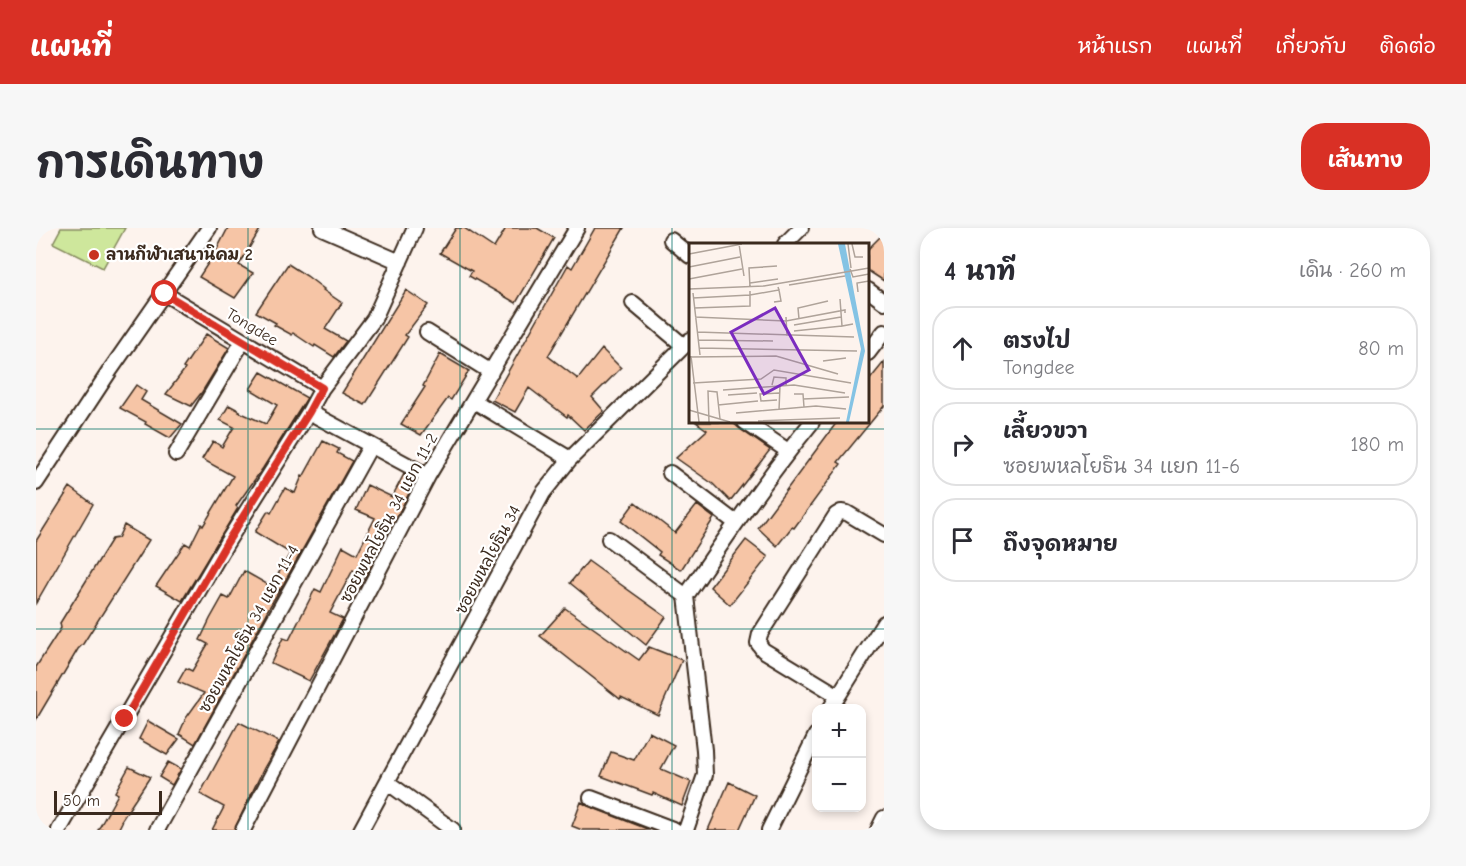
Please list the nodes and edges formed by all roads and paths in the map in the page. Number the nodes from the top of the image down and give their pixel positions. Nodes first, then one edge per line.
1 (209, 228) edge
2 (322, 228) edge
3 (415, 228) edge
4 (577, 228) edge
5 (801, 228) edge
6 (671, 240) dead end
7 (786, 243) edge
8 (689, 255) edge
9 (400, 262) junction
10 (869, 291) edge
11 (165, 294) junction
12 (884, 302) edge
13 (633, 303) dead end
14 (426, 332) dead end
15 (884, 332) edge
16 (243, 340) junction
17 (687, 343) edge
18 (869, 351) edge
19 (491, 372) junction
20 (322, 388) junction
21 (474, 401) junction
22 (309, 412) junction
23 (746, 423) edge
24 (811, 423) edge
25 (371, 445) junction
26 (788, 451) junction
27 (176, 454) dead end
28 (570, 459) junction
29 (670, 473) dead end
30 (429, 476) junction
31 (36, 483) edge
32 (736, 523) junction
33 (884, 536) edge
34 (609, 539) dead end
35 (686, 596) junction
36 (884, 624) edge
37 (837, 695) junction
38 (832, 704) edge
39 (812, 743) edge
40 (387, 782) junction
41 (591, 798) dead end
42 (884, 818) edge
43 (59, 830) edge
44 (156, 830) edge
45 (243, 830) edge
46 (361, 830) edge
47 (453, 830) edge
48 (675, 830) edge
49 (686, 830) edge
50 (769, 830) edge
51 (878, 830) edge

1 - 11 street
2 - 9 street
3 - 9 street
4 - 19 street, ซอยพหลโยธิน 34 แยก 11-2
5 - 7 street
6 - 8 street
9 - 20 street
10 - 12 street
11 - 16 street, Tongdee
11 - 31 street
13 - 17 street
14 - 19 street
15 - 18 street
16 - 20 street, Tongdee
16 - 27 street
17 - 28 street, ซอยพหลโยธิน 34
19 - 21 street, ซอยพหลโยธิน 34 แยก 11-2
20 - 22 street
21 - 28 street
21 - 30 street, ซอยพหลโยธิน 34 แยก 11-2
22 - 25 street
22 - 43 street
23 - 26 street
24 - 26 street
25 - 30 street
25 - 44 street, ซอยพหลโยธิน 34 แยก 11-4
26 - 32 street
28 - 40 street, ซอยพหลโยธิน 34
29 - 32 street
30 - 45 street, ซอยพหลโยธิน 34 แยก 11-2
32 - 35 street
33 - 37 street
34 - 35 street
35 - 49 street
36 - 37 street
37 - 38 street
39 - 50 street
40 - 46 street, ซอยพหลโยธิน 34
40 - 47 street
41 - 48 street
42 - 51 street

